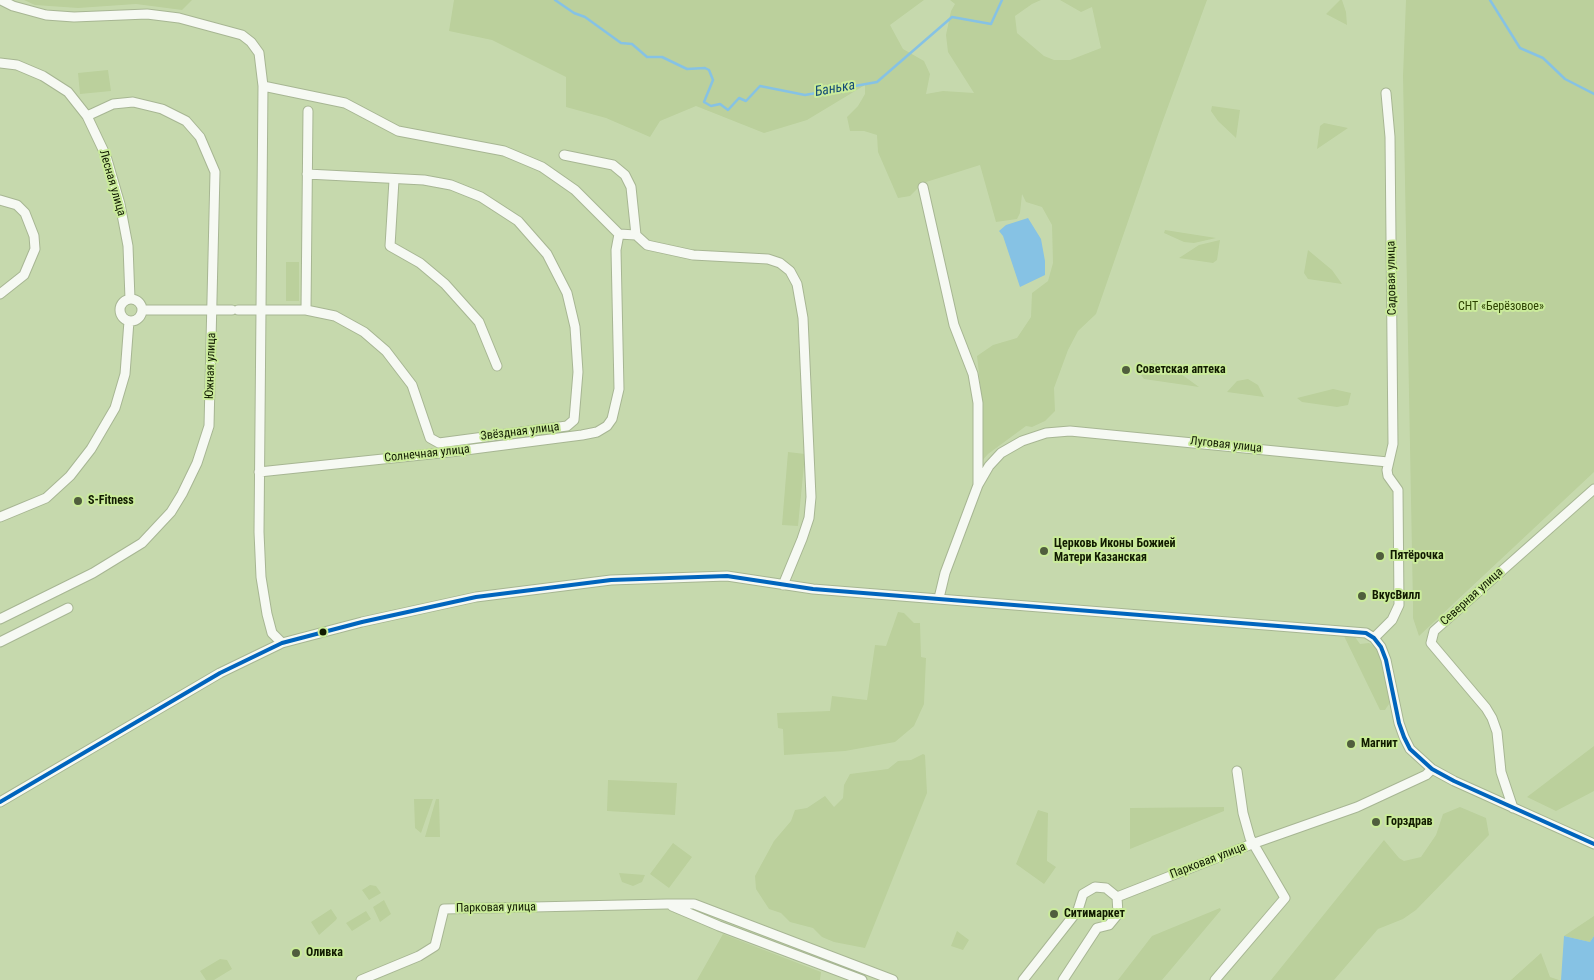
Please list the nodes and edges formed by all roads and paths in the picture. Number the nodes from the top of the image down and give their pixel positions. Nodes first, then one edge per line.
1 (1, 0) edge
2 (0, 63) edge
3 (263, 86) junction
4 (1386, 93) dead end
5 (308, 111) dead end
6 (87, 116) junction
7 (564, 155) dead end
8 (307, 174) junction
9 (394, 180) junction
10 (922, 187) dead end
11 (0, 200) edge
12 (619, 234) junction
13 (636, 235) junction
14 (0, 294) edge
15 (130, 299) junction
16 (143, 310) junction
17 (212, 310) junction
18 (262, 310) junction
19 (306, 310) junction
20 (129, 321) junction
21 (497, 366) dead end
22 (1388, 462) junction
23 (259, 472) junction
24 (978, 485) junction
25 (1594, 489) edge
26 (0, 517) edge
27 (782, 584) junction
28 (939, 598) junction
29 (68, 608) dead end
30 (0, 619) edge
31 (1374, 638) junction
32 (0, 642) edge
33 (282, 643) junction
34 (1432, 769) junction
35 (1237, 771) dead end
36 (0, 802) edge
37 (1513, 808) junction
38 (1252, 844) junction
39 (1594, 844) edge
40 (1117, 897) junction
41 (667, 904) junction
42 (361, 980) edge
43 (862, 980) edge
44 (893, 980) edge
45 (1023, 980) edge
46 (1062, 980) edge
47 (1215, 980) edge

1 - 3 street
2 - 6 street, Лесная улица
3 - 12 street
3 - 18 street
4 - 22 street, Садовая улица
5 - 8 street
6 - 15 street, Лесная улица
6 - 17 street, Южная улица
7 - 13 street
8 - 9 street, Звёздная улица
8 - 19 street
9 - 19 street, Звёздная улица
9 - 21 street
10 - 24 street
11 - 14 street
12 - 13 street
12 - 23 street, Солнечная улица
13 - 27 street
15 - 16 street
15 - 20 street, Лесная улица
16 - 17 street, Звёздная улица
16 - 20 street
17 - 18 street, Звёздная улица
17 - 30 street, Южная улица
18 - 19 street, Звёздная улица
18 - 23 street
20 - 26 street, Лесная улица
22 - 24 street, Луговая улица
22 - 31 street
23 - 33 street
24 - 28 street
25 - 37 street, Северная улица
27 - 28 street
27 - 33 street
28 - 31 street
29 - 32 street
31 - 34 street
33 - 36 street
34 - 37 street
34 - 38 street, Парковая улица
35 - 38 street
37 - 39 street
38 - 40 street, Парковая улица
38 - 47 street
40 - 45 street
40 - 46 street
41 - 42 street, Парковая улица
41 - 43 street, Парковая улица
41 - 44 street, Парковая улица

